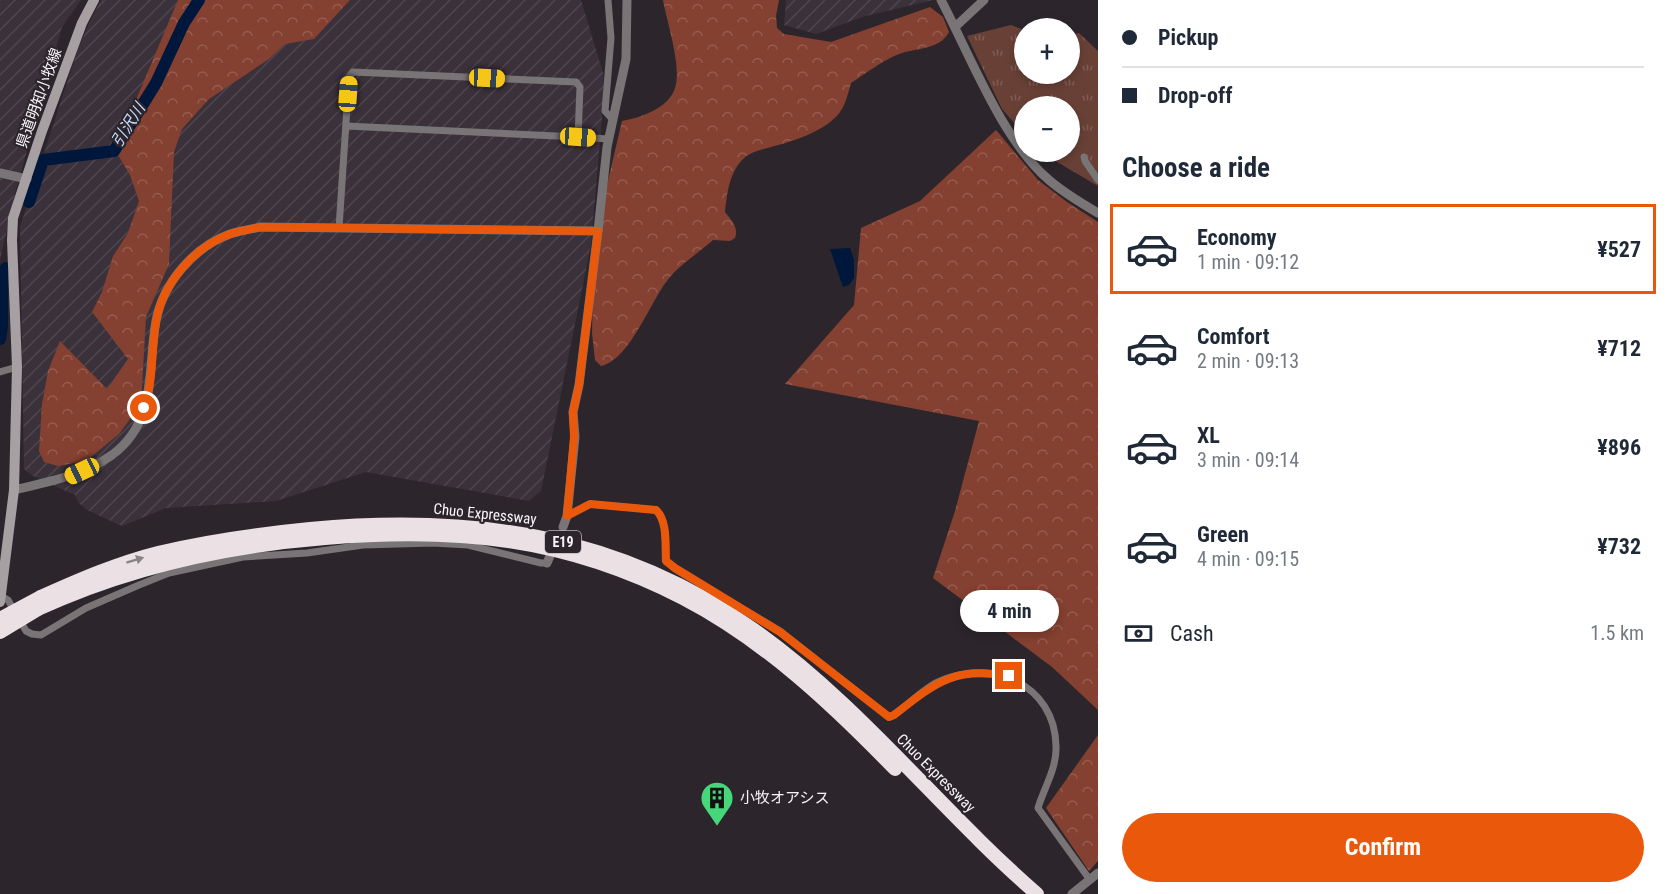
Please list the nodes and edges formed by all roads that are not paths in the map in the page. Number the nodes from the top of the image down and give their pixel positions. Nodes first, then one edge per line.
1 (94, 0) edge
2 (608, 0) edge
3 (627, 0) edge
4 (941, 0) edge
5 (984, 0) edge
6 (955, 27) junction
7 (613, 120) junction
8 (346, 126) junction
9 (578, 137) junction
10 (608, 139) junction
11 (1084, 157) dead end
12 (0, 173) edge
13 (27, 179) junction
14 (1098, 180) edge
15 (1097, 211) edge
16 (339, 228) junction
17 (598, 231) junction
18 (17, 367) junction
19 (0, 372) edge
20 (14, 490) junction
21 (567, 516) junction
22 (563, 527) dead end
23 (549, 560) dead end
24 (1, 599) edge
25 (39, 603) junction
26 (0, 620) edge
27 (0, 632) edge
28 (1098, 873) edge
29 (1090, 880) junction
30 (1023, 894) edge
31 (1037, 894) edge
32 (1072, 894) edge

1 - 13 main road, 県道明知小牧線
2 - 7 street
3 - 7 street
4 - 6 street
5 - 6 street
6 - 15 street
7 - 10 street
8 - 9 street
8 - 9 street
8 - 16 street
9 - 10 street
10 - 17 street
11 - 14 street
12 - 13 street
13 - 18 main road, 県道明知小牧線
16 - 17 street
16 - 20 street
17 - 21 street
18 - 19 street
18 - 20 main road, 県道明知小牧線
20 - 24 main road, 県道明知小牧線
21 - 22 street
21 - 29 street
23 - 24 street
25 - 26 highway, Chuo Expressway / E19, bridge
25 - 27 highway, Chuo Expressway / E19, bridge
25 - 30 highway, Chuo Expressway / E19
25 -> 31 highway, Chuo Expressway / E19
28 - 29 street
29 - 32 street

